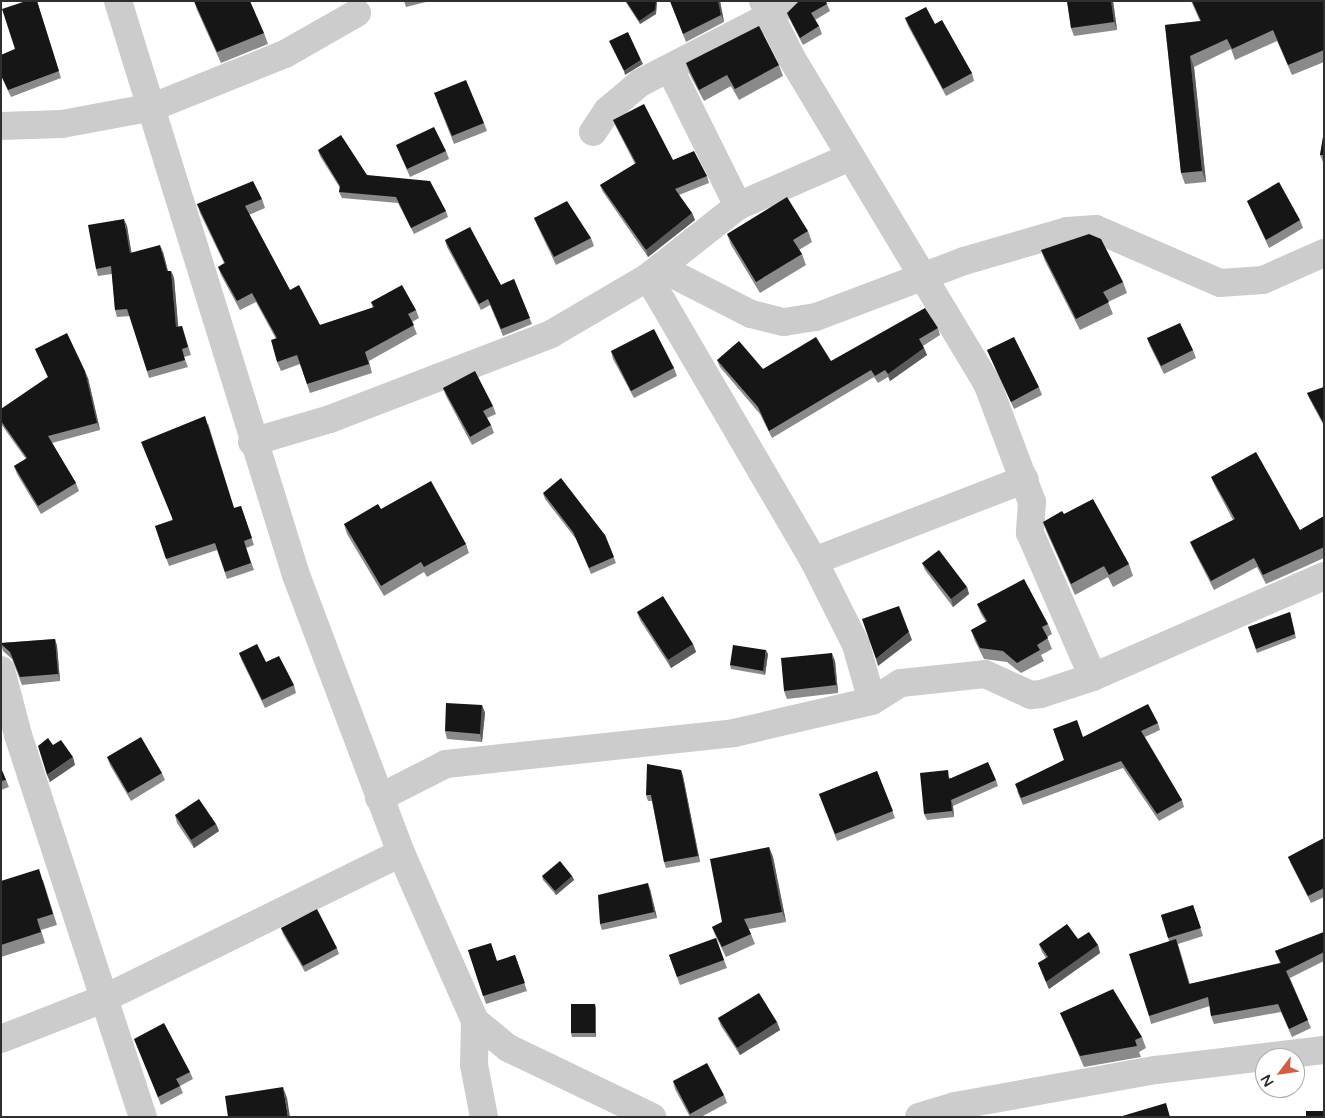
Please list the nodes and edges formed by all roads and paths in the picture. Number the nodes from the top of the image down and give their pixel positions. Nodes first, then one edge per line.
1 (118, 1) edge
2 (774, 6) edge
3 (357, 12) dead end
4 (670, 69) junction
5 (153, 107) junction
6 (1, 126) edge
7 (593, 132) dead end
8 (850, 157) junction
9 (738, 206) junction
10 (1324, 253) edge
11 (655, 273) junction
12 (923, 275) junction
13 (252, 442) junction
14 (1024, 478) junction
15 (814, 560) junction
16 (1324, 576) edge
17 (1, 670) edge
18 (1093, 677) junction
19 (872, 701) junction
20 (7, 724) edge
21 (379, 798) junction
22 (400, 854) junction
23 (103, 999) junction
24 (475, 1021) junction
25 (1, 1039) edge
26 (1324, 1050) edge
27 (143, 1117) edge
28 (484, 1117) edge
29 (652, 1117) edge
30 (919, 1117) edge

1 - 5 street
2 - 4 street
2 - 8 street
3 - 5 street
4 - 7 street
4 - 9 street
5 - 6 street
5 - 13 street
8 - 9 street
8 - 12 street
9 - 11 street
10 - 12 street
11 - 12 street
11 - 13 street
11 - 15 street
12 - 14 street
13 - 21 street
14 - 15 street
14 - 18 street
15 - 19 street
16 - 18 street
17 - 20 street
18 - 19 street
19 - 21 street
20 - 23 street
21 - 22 street
22 - 23 street
22 - 24 street
23 - 25 street
23 - 27 street
24 - 28 street
24 - 29 street
26 - 30 street

